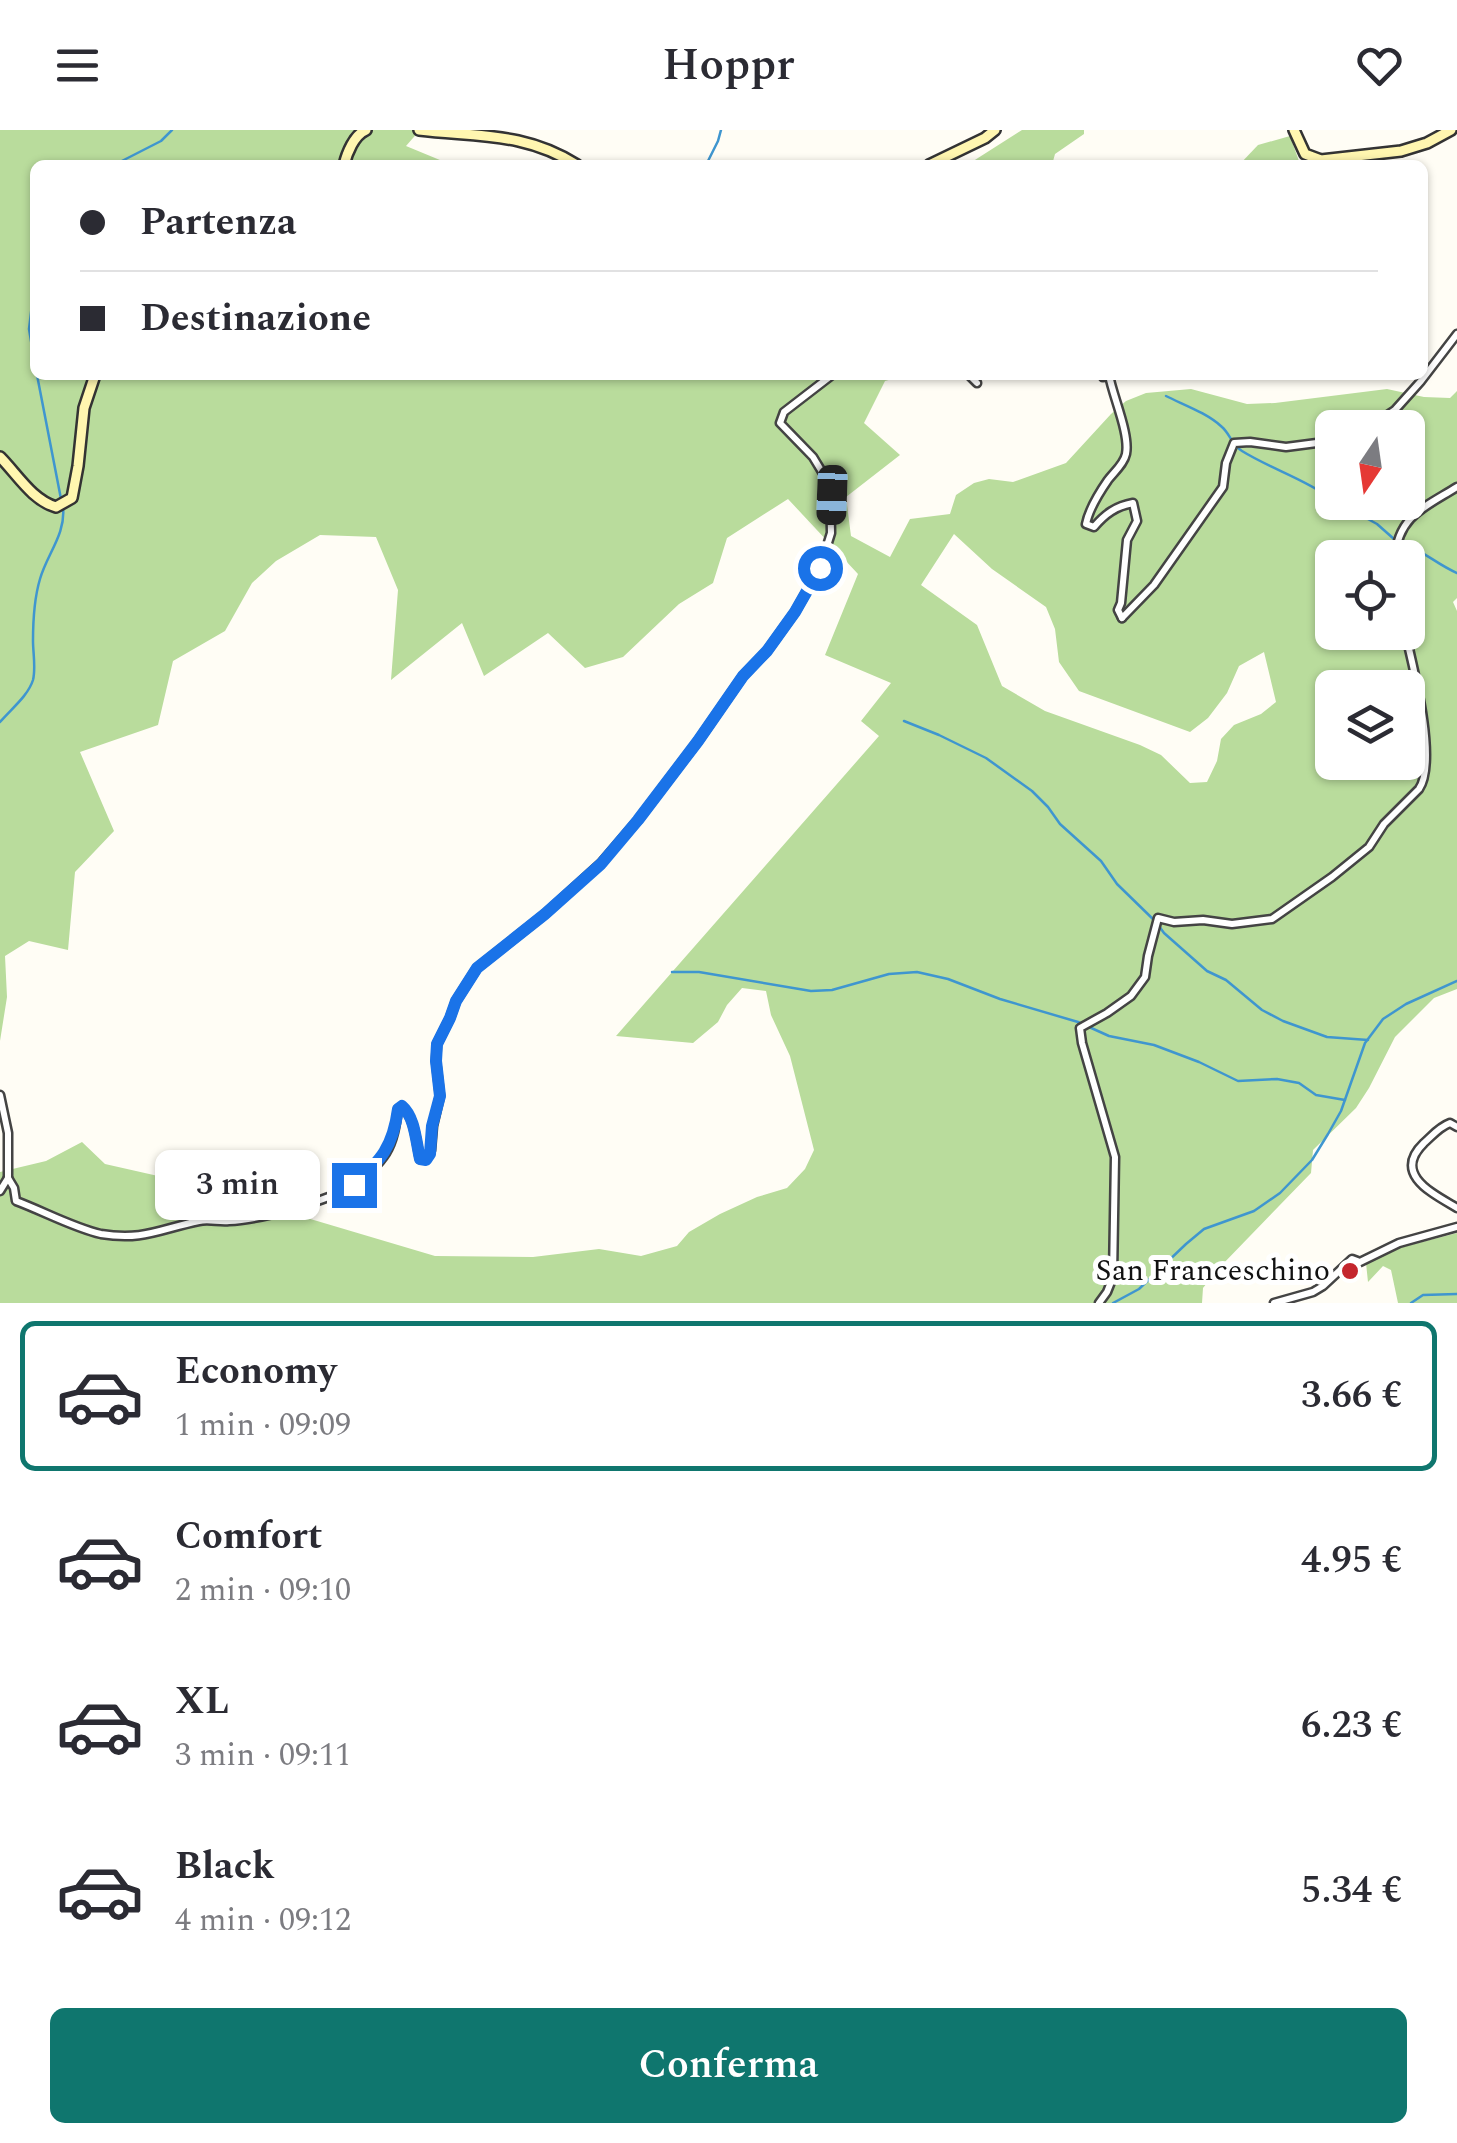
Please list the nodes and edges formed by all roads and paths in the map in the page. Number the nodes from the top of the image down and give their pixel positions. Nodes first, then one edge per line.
1 (366, 130) edge
2 (419, 130) edge
3 (996, 130) edge
4 (1294, 130) edge
5 (1451, 130) edge
6 (346, 160) edge
7 (570, 160) edge
8 (939, 160) edge
9 (1457, 334) edge
10 (1428, 372) edge
11 (93, 380) edge
12 (826, 380) edge
13 (975, 380) edge
14 (1107, 380) edge
15 (1422, 380) edge
16 (978, 383) dead end
17 (1394, 410) edge
18 (1315, 445) edge
19 (0, 456) edge
20 (1457, 488) edge
21 (1398, 540) edge
22 (1409, 650) edge
23 (0, 1096) edge
24 (1457, 1127) edge
25 (8, 1178) junction
26 (0, 1191) edge
27 (1457, 1208) edge
28 (1457, 1228) edge
29 (1098, 1303) edge
30 (1274, 1303) edge

1 - 6 main road
2 - 7 main road
3 - 8 main road
4 - 5 main road
9 - 10 street
11 - 19 main road
12 - 25 street
13 - 16 street
14 - 18 street
15 - 17 street
20 - 21 street
22 - 29 street
23 - 25 street
24 - 27 street
25 - 26 street
28 - 30 street

